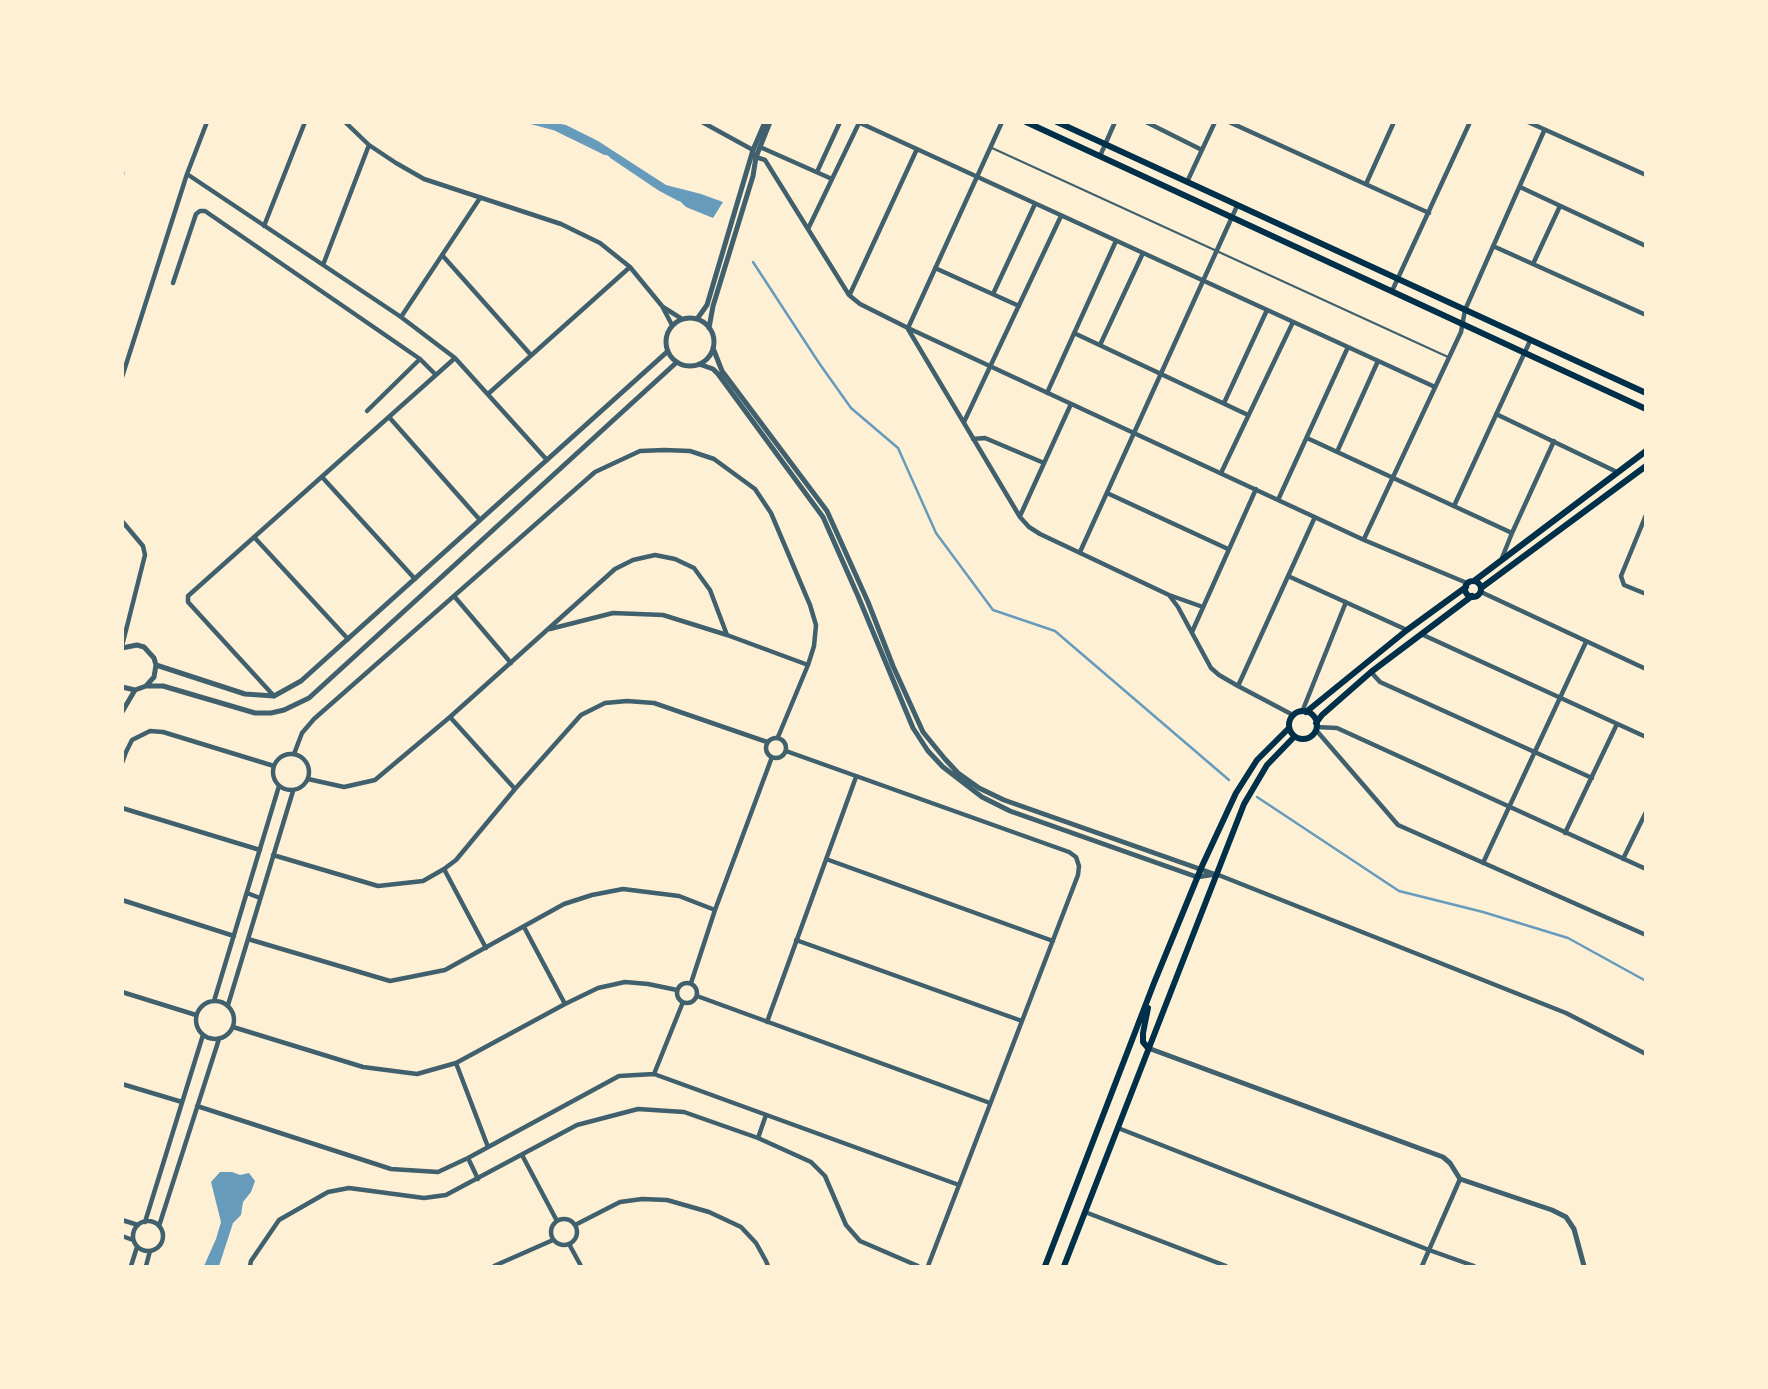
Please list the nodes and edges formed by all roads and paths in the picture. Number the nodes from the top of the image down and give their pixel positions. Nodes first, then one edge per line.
1 (207, 122) edge
2 (305, 122) edge
3 (345, 122) edge
4 (702, 122) edge
5 (765, 122) edge
6 (770, 122) edge
7 (840, 122) edge
8 (1002, 122) edge
9 (1026, 122) edge
10 (1058, 122) edge
11 (1115, 122) edge
12 (1146, 122) edge
13 (1216, 122) edge
14 (1229, 122) edge
15 (1394, 122) edge
16 (1470, 122) edge
17 (1528, 122) edge
18 (858, 123) edge
19 (1544, 131) junction
20 (1105, 144) junction
21 (369, 145) junction
22 (760, 146) junction
23 (991, 147) junction
24 (917, 149) junction
25 (752, 150) junction
26 (1202, 150) junction
27 (1100, 156) junction
28 (756, 157) junction
29 (817, 173) junction
30 (187, 174) junction
31 (1646, 175) edge
32 (977, 177) junction
33 (832, 179) junction
34 (1186, 183) junction
35 (1366, 184) junction
36 (1519, 187) junction
37 (480, 198) junction
38 (1035, 204) junction
39 (1237, 206) junction
40 (1560, 206) junction
41 (1429, 213) junction
42 (1061, 216) junction
43 (1232, 217) junction
44 (264, 226) junction
45 (808, 230) junction
46 (1116, 241) junction
47 (1493, 246) junction
48 (1646, 246) edge
49 (1216, 250) junction
50 (1143, 253) junction
51 (442, 255) junction
52 (1533, 264) junction
53 (323, 265) junction
54 (630, 267) junction
55 (935, 268) junction
56 (1398, 280) junction
57 (1202, 281) junction
58 (173, 283) dead end
59 (1392, 290) junction
60 (849, 295) junction
61 (993, 295) junction
62 (663, 306) junction
63 (1018, 306) junction
64 (1267, 310) junction
65 (1465, 310) junction
66 (1646, 315) edge
67 (401, 317) junction
68 (682, 319) junction
69 (696, 319) junction
70 (1293, 322) junction
71 (1461, 324) junction
72 (672, 325) junction
73 (709, 328) junction
74 (908, 328) junction
75 (1074, 332) junction
76 (1530, 341) junction
77 (1100, 345) junction
78 (1348, 347) junction
79 (713, 348) junction
80 (668, 351) junction
81 (1524, 354) junction
82 (531, 355) junction
83 (455, 358) junction
84 (1449, 358) junction
85 (420, 359) junction
86 (1378, 361) junction
87 (677, 362) junction
88 (699, 364) junction
89 (990, 366) junction
90 (1161, 373) junction
91 (436, 375) junction
92 (122, 377) edge
93 (1435, 387) junction
94 (1047, 393) junction
95 (1646, 393) edge
96 (488, 394) junction
97 (1224, 403) junction
98 (1071, 404) junction
99 (1646, 409) edge
100 (367, 411) dead end
101 (1496, 414) junction
102 (1248, 415) junction
103 (389, 417) junction
104 (964, 423) junction
105 (1134, 433) junction
106 (1307, 438) junction
107 (973, 439) junction
108 (1555, 441) junction
109 (1646, 451) edge
110 (1337, 452) junction
111 (547, 460) junction
112 (1044, 463) junction
113 (1646, 466) edge
114 (1617, 472) junction
115 (1221, 473) junction
116 (322, 477) junction
117 (1393, 478) junction
118 (1256, 489) junction
119 (1107, 493) junction
120 (1278, 500) junction
121 (1454, 506) junction
122 (1646, 515) edge
123 (1020, 517) junction
124 (1315, 517) junction
125 (480, 520) junction
126 (122, 522) edge
127 (1512, 533) junction
128 (254, 537) junction
129 (1364, 540) junction
130 (1228, 549) junction
131 (1080, 552) junction
132 (1502, 558) junction
133 (1288, 576) junction
134 (415, 579) junction
135 (1469, 584) junction
136 (1481, 590) junction
137 (1646, 594) edge
138 (1169, 595) junction
139 (454, 596) junction
140 (1472, 596) junction
141 (1346, 602) junction
142 (1203, 607) junction
143 (548, 630) junction
144 (1407, 630) junction
145 (1192, 633) junction
146 (1421, 634) junction
147 (727, 635) junction
148 (348, 639) junction
149 (1586, 642) junction
150 (122, 647) edge
151 (510, 663) junction
152 (808, 665) junction
153 (156, 666) junction
154 (1646, 669) edge
155 (1371, 672) junction
156 (122, 687) edge
157 (146, 687) junction
158 (1238, 687) junction
159 (135, 690) junction
160 (274, 696) junction
161 (1560, 698) junction
162 (122, 712) edge
163 (1304, 712) junction
164 (1293, 715) junction
165 (450, 717) junction
166 (1618, 724) junction
167 (1316, 727) junction
168 (1289, 729) junction
169 (778, 737) junction
170 (1294, 737) junction
171 (1646, 737) edge
172 (767, 742) junction
173 (786, 751) junction
174 (1534, 753) junction
175 (294, 754) junction
176 (772, 758) junction
177 (122, 763) edge
178 (274, 766) junction
179 (856, 777) junction
180 (1592, 778) junction
181 (308, 779) junction
182 (279, 786) junction
183 (515, 789) junction
184 (293, 791) junction
185 (122, 808) edge
186 (1509, 808) junction
187 (1646, 812) edge
188 (1565, 833) junction
189 (260, 850) junction
190 (273, 855) junction
191 (825, 859) junction
192 (1623, 859) junction
193 (1483, 863) junction
194 (1201, 868) junction
195 (444, 869) junction
196 (1646, 869) edge
197 (1216, 874) junction
198 (1197, 877) junction
199 (247, 894) junction
200 (260, 898) junction
201 (122, 900) edge
202 (715, 910) junction
203 (524, 927) junction
204 (1646, 935) edge
205 (234, 936) junction
206 (248, 939) junction
207 (796, 940) junction
208 (1053, 941) junction
209 (486, 948) junction
210 (691, 983) junction
211 (1154, 983) junction
212 (677, 990) junction
213 (122, 992) edge
214 (697, 996) junction
215 (214, 1001) junction
216 (683, 1002) junction
217 (565, 1004) junction
218 (228, 1005) junction
219 (196, 1015) junction
220 (1022, 1021) junction
221 (766, 1022) junction
222 (233, 1027) junction
223 (203, 1035) junction
224 (219, 1039) junction
225 (1148, 1048) junction
226 (1646, 1054) edge
227 (456, 1063) junction
228 (654, 1074) junction
229 (122, 1084) edge
230 (182, 1102) junction
231 (990, 1103) junction
232 (197, 1106) junction
233 (766, 1115) junction
234 (1118, 1127) junction
235 (758, 1138) junction
236 (488, 1147) junction
237 (522, 1155) junction
238 (468, 1158) junction
239 (478, 1179) junction
240 (1460, 1179) junction
241 (959, 1185) junction
242 (1084, 1211) junction
243 (122, 1220) edge
244 (557, 1221) junction
245 (145, 1222) junction
246 (138, 1225) junction
247 (575, 1225) junction
248 (159, 1226) junction
249 (122, 1236) edge
250 (133, 1240) junction
251 (552, 1240) junction
252 (569, 1244) junction
253 (137, 1247) junction
254 (1429, 1250) junction
255 (150, 1251) junction
256 (131, 1266) edge
257 (146, 1266) edge
258 (250, 1266) edge
259 (494, 1266) edge
260 (581, 1266) edge
261 (768, 1266) edge
262 (918, 1266) edge
263 (928, 1266) edge
264 (1045, 1266) edge
265 (1063, 1266) edge
266 (1226, 1266) edge
267 (1422, 1266) edge
268 (1474, 1266) edge
269 (1584, 1266) edge

1 - 30 street
2 - 44 street
3 - 21 street
4 - 25 street
5 - 25 street
6 - 22 street
7 - 29 street
8 - 23 street
9 - 27 main road
10 - 20 main road
11 - 20 street
12 - 26 street
13 - 26 street
14 - 35 street
15 - 35 street
16 - 41 street
17 - 19 street
18 - 24 street
18 - 33 street
19 - 31 street
19 - 36 street
20 - 27 street
20 - 34 main road
21 - 37 street
21 - 53 street
22 - 28 street
22 - 29 street
23 - 32 street
23 - 49 lane
24 - 32 street
24 - 60 street
25 - 69 street
26 - 34 street
27 - 43 main road
28 - 45 street
28 - 73 street
29 - 33 street
30 - 44 street
30 - 92 street
32 - 38 street
32 - 55 street
33 - 45 street
34 - 39 main road
35 - 41 street
36 - 40 street
36 - 47 street
37 - 51 street
37 - 54 street
38 - 42 street
38 - 61 street
39 - 43 street
39 - 56 main road
40 - 48 street
40 - 52 street
41 - 56 street
42 - 46 street
42 - 63 street
43 - 49 street
43 - 59 main road
44 - 53 street
45 - 60 street
46 - 50 street
46 - 75 street
47 - 52 street
47 - 65 street
49 - 57 street
49 - 84 lane
50 - 57 street
50 - 77 street
51 - 67 street
51 - 82 street
52 - 66 street
53 - 67 street
54 - 62 street
54 - 82 street
55 - 61 street
55 - 74 street
56 - 59 street
56 - 65 main road
57 - 64 street
57 - 90 street
58 - 85 street
59 - 71 main road
60 - 74 street
61 - 63 street
62 - 68 street
62 - 72 street
63 - 89 street
64 - 70 street
64 - 97 street
65 - 71 street
65 - 76 main road
67 - 83 street
68 - 69 street
68 - 72 street
69 - 73 street
70 - 78 street
70 - 102 street
71 - 81 main road
71 - 84 street
72 - 80 street
73 - 79 street
74 - 89 street
74 - 104 street
75 - 77 street
75 - 94 street
76 - 81 street
76 - 95 main road
77 - 90 street
78 - 86 street
78 - 106 street
79 - 88 street
79 - 194 street
80 - 87 street
80 - 111 street
81 - 99 main road
81 - 101 street
82 - 96 street
83 - 91 street
83 - 96 street
84 - 93 street
85 - 91 street
85 - 100 street
86 - 93 street
86 - 110 street
87 - 88 street
87 - 157 street
88 - 198 street
89 - 94 street
89 - 104 street
90 - 97 street
90 - 105 street
91 - 103 street
93 - 117 street
94 - 98 street
96 - 111 street
97 - 102 street
98 - 105 street
98 - 112 street
101 - 108 street
101 - 121 street
102 - 115 street
103 - 116 street
103 - 125 street
104 - 107 street
105 - 115 street
105 - 119 street
106 - 110 street
106 - 120 street
107 - 112 street
107 - 123 street
108 - 114 street
108 - 127 street
109 - 114 main road
110 - 117 street
111 - 125 street
112 - 123 street
113 - 136 main road
114 - 132 main road
115 - 118 street
116 - 128 street
116 - 134 street
117 - 121 street
117 - 129 street
118 - 120 street
118 - 130 street
119 - 130 street
119 - 131 street
120 - 124 street
121 - 127 street
122 - 137 street
123 - 131 street
124 - 129 street
124 - 133 street
125 - 134 street
126 - 150 street
127 - 132 street
128 - 148 street
128 - 160 street
129 - 135 street
130 - 142 street
131 - 138 street
132 - 135 main road
133 - 141 street
133 - 158 street
134 - 148 street
135 - 136 main road
135 - 140 main road
135 - 144 main road
136 - 140 main road
136 - 149 street
138 - 142 street
138 - 145 street
139 - 151 street
139 - 152 street
139 - 175 street
140 - 146 main road
141 - 144 street
141 - 163 street
142 - 145 street
143 - 147 street
143 - 147 street
143 - 151 street
144 - 163 main road
145 - 158 street
146 - 155 main road
146 - 161 street
147 - 152 street
148 - 160 street
149 - 154 street
149 - 161 street
150 - 153 street
151 - 165 street
152 - 169 street
153 - 157 street
153 - 160 street
155 - 167 main road
155 - 174 street
156 - 159 street
157 - 159 street
158 - 164 street
159 - 162 street
161 - 166 street
161 - 174 street
163 - 164 main road
163 - 167 main road
164 - 168 main road
165 - 181 street
165 - 183 street
166 - 171 street
166 - 180 street
167 - 170 main road
167 - 186 street
167 - 193 street
168 - 170 main road
168 - 194 main road
169 - 172 street
169 - 173 street
170 - 197 main road
172 - 176 street
172 - 183 street
173 - 176 street
173 - 179 street
174 - 180 street
174 - 186 street
175 - 178 street
175 - 181 street
176 - 202 street
177 - 178 street
178 - 182 street
179 - 191 street
179 - 208 street
180 - 188 street
181 - 184 street
182 - 184 street
182 - 189 street
183 - 195 street
184 - 190 street
185 - 189 street
186 - 188 street
186 - 193 street
187 - 192 street
188 - 192 street
189 - 199 street
190 - 195 street
190 - 200 street
191 - 207 street
191 - 208 street
192 - 196 street
193 - 204 street
194 - 197 street
194 - 198 main road
195 - 209 street
197 - 198 street
197 - 225 main road
197 - 226 street
198 - 211 main road
199 - 200 street
199 - 205 street
200 - 206 street
201 - 205 street
202 - 203 street
202 - 210 street
203 - 209 street
203 - 217 street
205 - 215 street
206 - 209 street
206 - 218 street
207 - 220 street
207 - 221 street
208 - 220 street
210 - 212 street
210 - 214 street
211 - 225 main road
211 - 264 main road
212 - 216 street
212 - 217 street
213 - 219 street
214 - 216 street
214 - 221 street
215 - 218 street
215 - 219 street
216 - 228 street
217 - 227 street
218 - 222 street
219 - 223 street
220 - 231 street
221 - 231 street
222 - 224 street
222 - 227 street
223 - 224 street
223 - 230 street
224 - 232 street
225 - 234 main road
225 - 240 street
227 - 236 street
228 - 233 street
228 - 236 street
229 - 230 street
230 - 245 street
231 - 241 street
232 - 238 street
232 - 248 street
233 - 235 street
233 - 241 street
234 - 242 main road
234 - 254 street
235 - 237 street
235 - 262 street
236 - 238 street
237 - 239 street
237 - 244 street
238 - 239 street
239 - 258 street
240 - 254 street
240 - 269 street
241 - 263 street
242 - 265 main road
242 - 266 street
243 - 246 street
244 - 247 street
244 - 251 street
245 - 246 street
245 - 248 street
246 - 250 street
247 - 252 street
247 - 261 street
248 - 255 street
249 - 250 street
250 - 253 street
251 - 252 street
251 - 259 street
252 - 260 street
253 - 255 street
253 - 256 street
254 - 267 street
254 - 268 street
255 - 257 street

